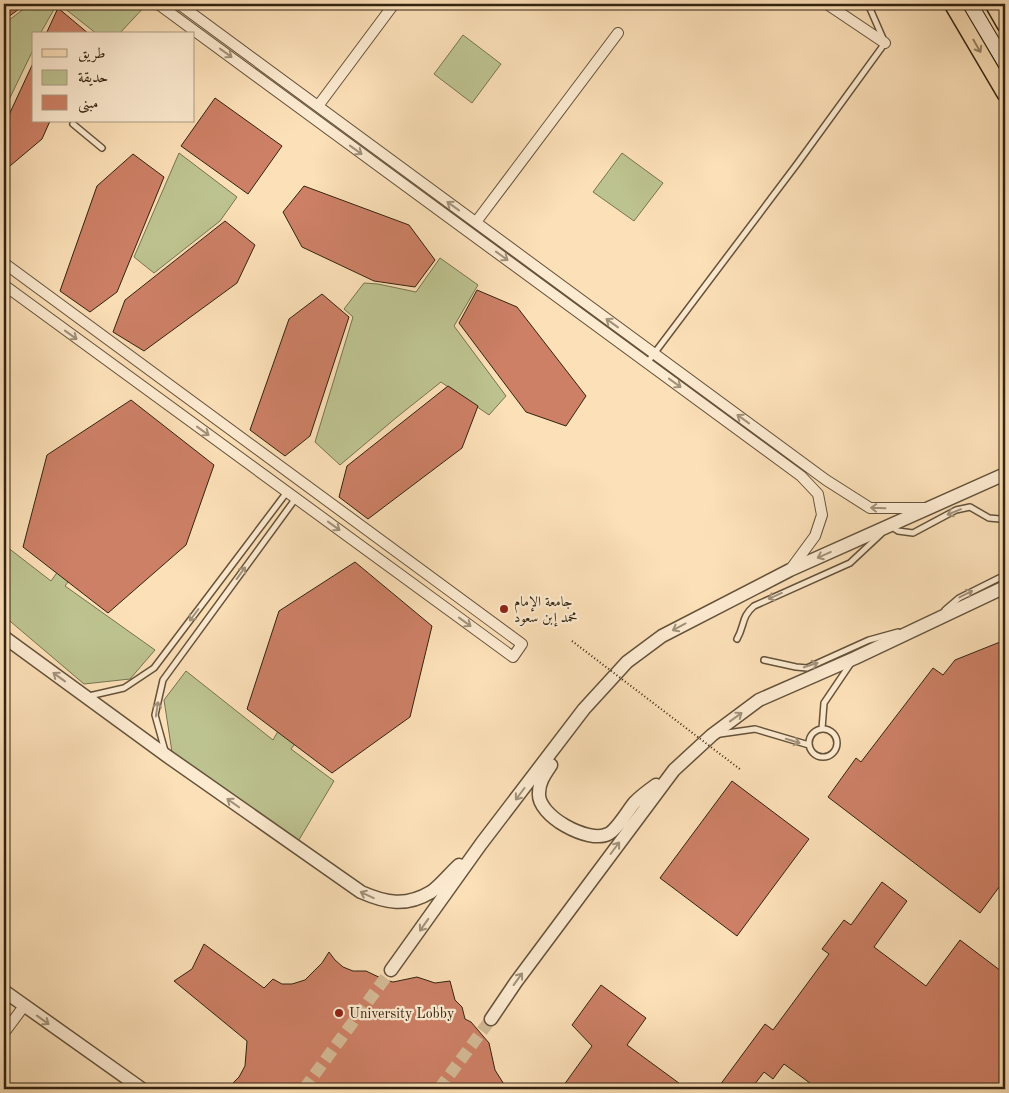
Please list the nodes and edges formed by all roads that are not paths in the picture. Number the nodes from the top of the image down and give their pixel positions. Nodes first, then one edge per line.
1 (158, 4) edge
2 (179, 4) edge
3 (394, 4) edge
4 (827, 4) edge
5 (868, 4) edge
6 (952, 4) edge
7 (970, 4) edge
8 (993, 4) edge
9 (1005, 25) edge
10 (618, 33) dead end
11 (885, 43) junction
12 (1005, 63) edge
13 (1005, 94) edge
14 (318, 106) junction
15 (73, 124) dead end
16 (102, 148) dead end
17 (476, 222) junction
18 (4, 263) edge
19 (4, 286) edge
20 (58, 303) junction
21 (47, 317) junction
22 (654, 354) junction
23 (647, 363) junction
24 (1005, 474) edge
25 (1005, 478) edge
26 (981, 486) junction
27 (292, 495) junction
28 (926, 508) junction
29 (1000, 518) dead end
30 (890, 526) junction
31 (790, 570) junction
32 (1005, 575) edge
33 (1005, 587) edge
34 (932, 621) junction
35 (4, 637) edge
36 (737, 639) dead end
37 (855, 658) junction
38 (764, 660) dead end
39 (86, 697) junction
40 (584, 710) junction
41 (822, 729) junction
42 (712, 735) junction
43 (809, 746) junction
44 (167, 756) junction
45 (674, 770) junction
46 (481, 844) junction
47 (391, 970) tunnel mouth
48 (4, 991) edge
49 (24, 1006) junction
50 (491, 1019) tunnel mouth
51 (4, 1033) edge
52 (142, 1089) edge

1 -> 23 street
2 - 14 street
3 - 14 street
4 - 11 street
5 - 11 lane
6 -> 13 main road
7 - 12 main road
8 - 9 main road
10 - 17 street
11 - 22 lane
17 -> 14 street
15 - 16 lane
22 -> 17 street
18 - 20 street
19 - 21 street
20 - 21 street
27 -> 20 street
21 -> 27 street
22 - 23 lane
28 -> 22 street
23 -> 31 street
24 - 26 street
25 - 26 street
26 - 28 street
27 -> 39 lane
44 -> 27 lane
28 - 30 street
29 -> 30 lane
30 -> 31 street
30 -> 36 lane
31 -> 40 street
34 -> 32 lane
33 - 34 street
34 - 37 street
38 -> 34 lane
39 -> 35 street
37 - 41 lane
42 -> 37 street
39 - 44 street
40 - 45 street
40 -> 46 street
41 - 43 lane
41 - 43 lane
42 -> 43 lane
42 - 45 street
46 -> 44 street
50 -> 45 street
46 -> 47 street
48 - 49 street
49 - 51 street
49 -> 52 street

